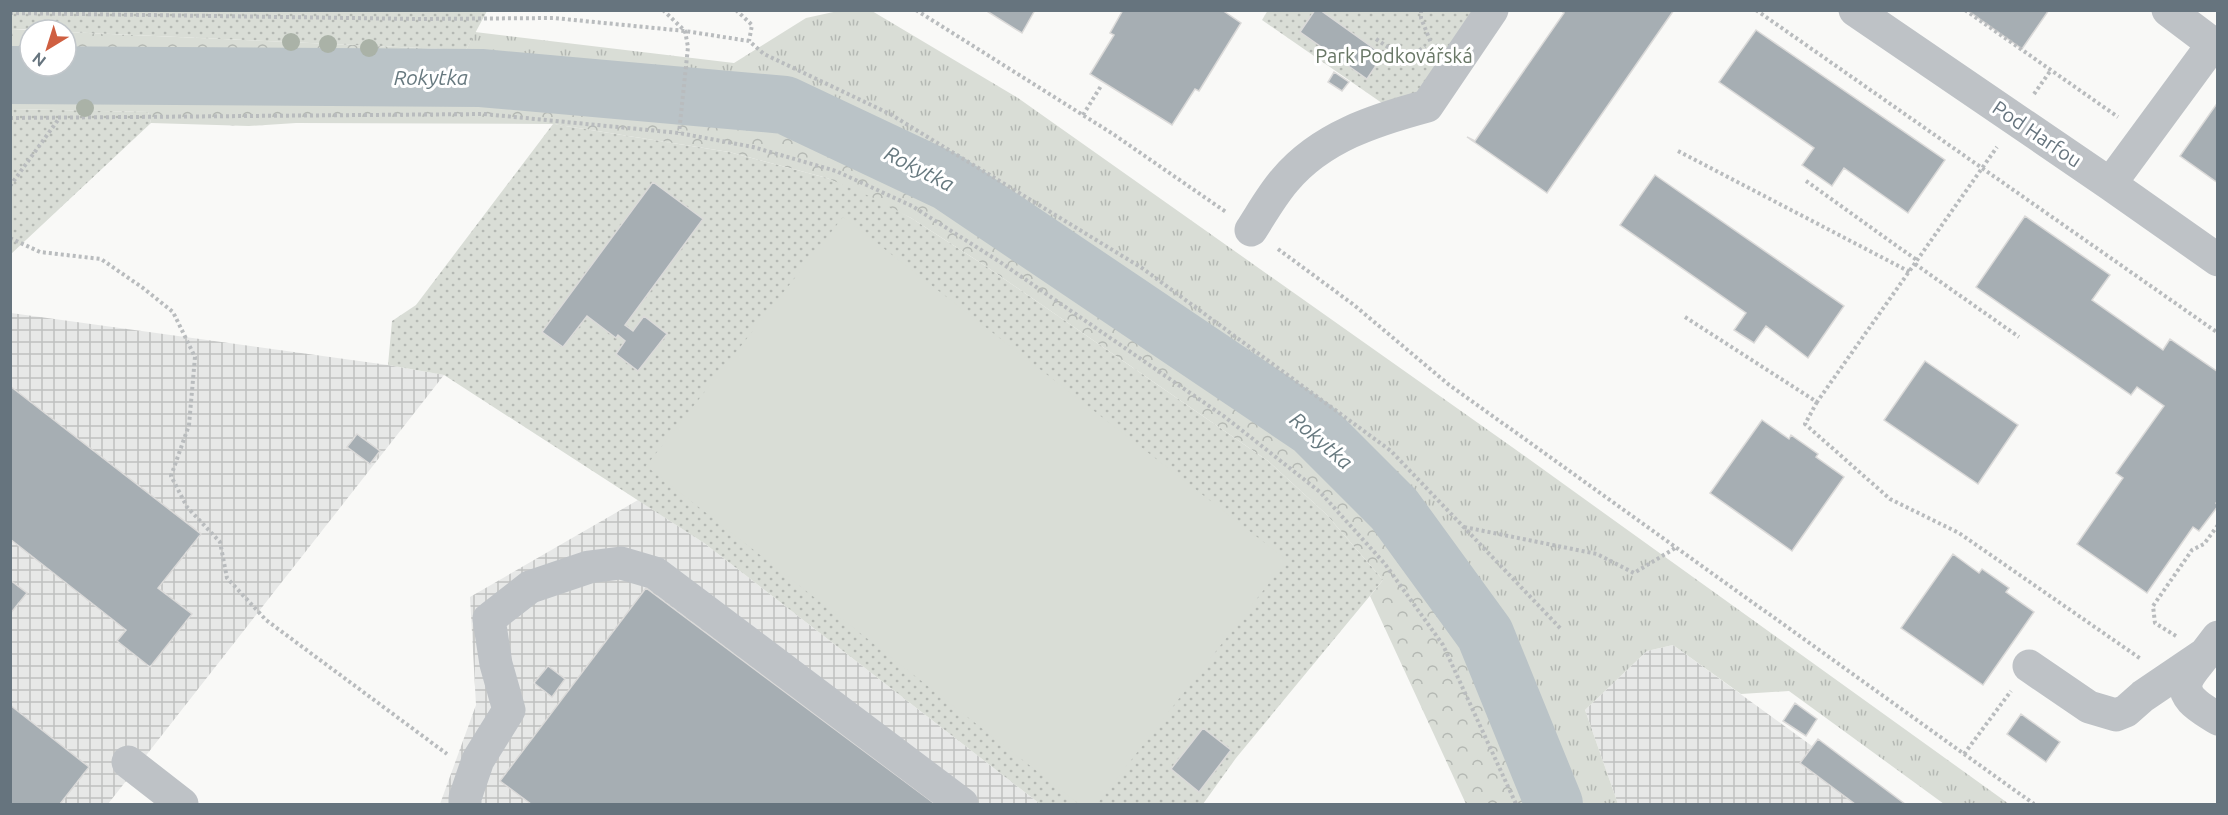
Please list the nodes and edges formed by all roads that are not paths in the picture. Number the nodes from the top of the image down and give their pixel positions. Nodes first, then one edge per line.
1 (1492, 10) edge
2 (1855, 10) edge
3 (2168, 10) edge
4 (2110, 184) junction
5 (1251, 230) road end
6 (2217, 260) edge
7 (2211, 645) edge
8 (2028, 666) dead end
9 (2217, 719) edge
10 (128, 762) dead end
11 (469, 789) edge
12 (182, 804) edge
13 (962, 804) edge

1 - 5 street
2 - 4 street, Pod Harfou
3 - 4 street
4 - 6 street, Pod Harfou
7 - 8 street
7 - 9 street
10 - 12 street
11 - 13 street

